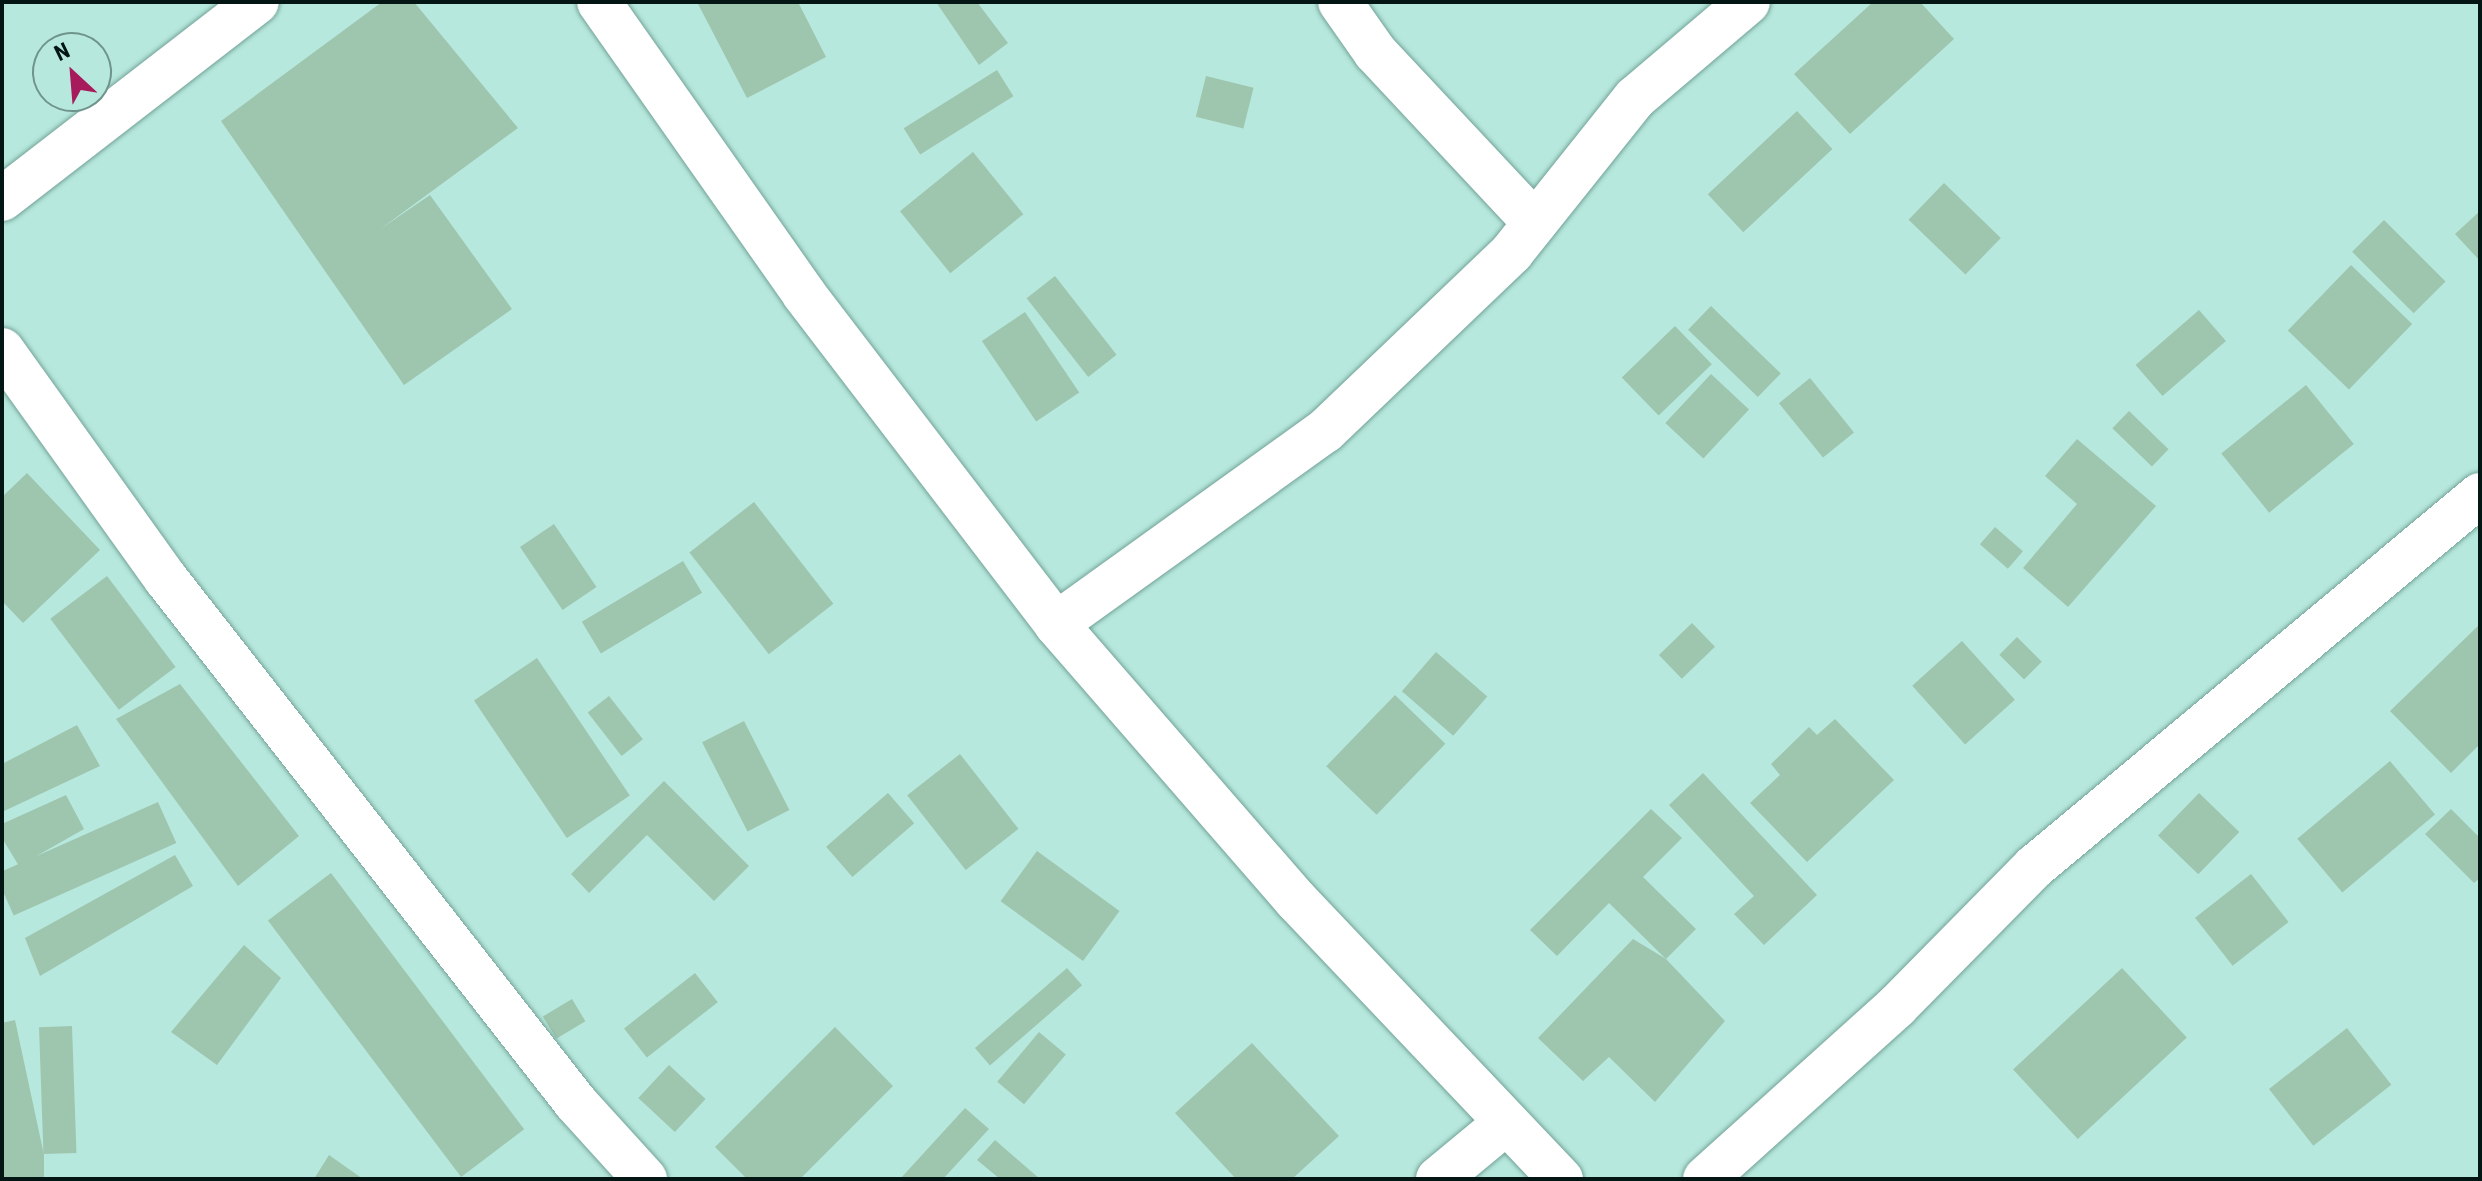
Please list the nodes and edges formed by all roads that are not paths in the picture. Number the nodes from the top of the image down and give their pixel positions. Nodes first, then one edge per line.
1 (257, 2) edge
2 (599, 2) edge
3 (1340, 2) edge
4 (1748, 2) edge
5 (2, 199) edge
6 (1535, 223) junction
7 (2, 350) edge
8 (2480, 495) edge
9 (1056, 624) junction
10 (1507, 1122) junction
11 (645, 1179) edge
12 (1438, 1179) edge
13 (1561, 1179) edge
14 (1705, 1179) edge

1 - 5 street
2 - 9 street
3 - 6 street
4 - 6 street
6 - 9 street
7 - 11 street
8 - 14 street
9 - 10 street
10 - 12 street
10 - 13 street

